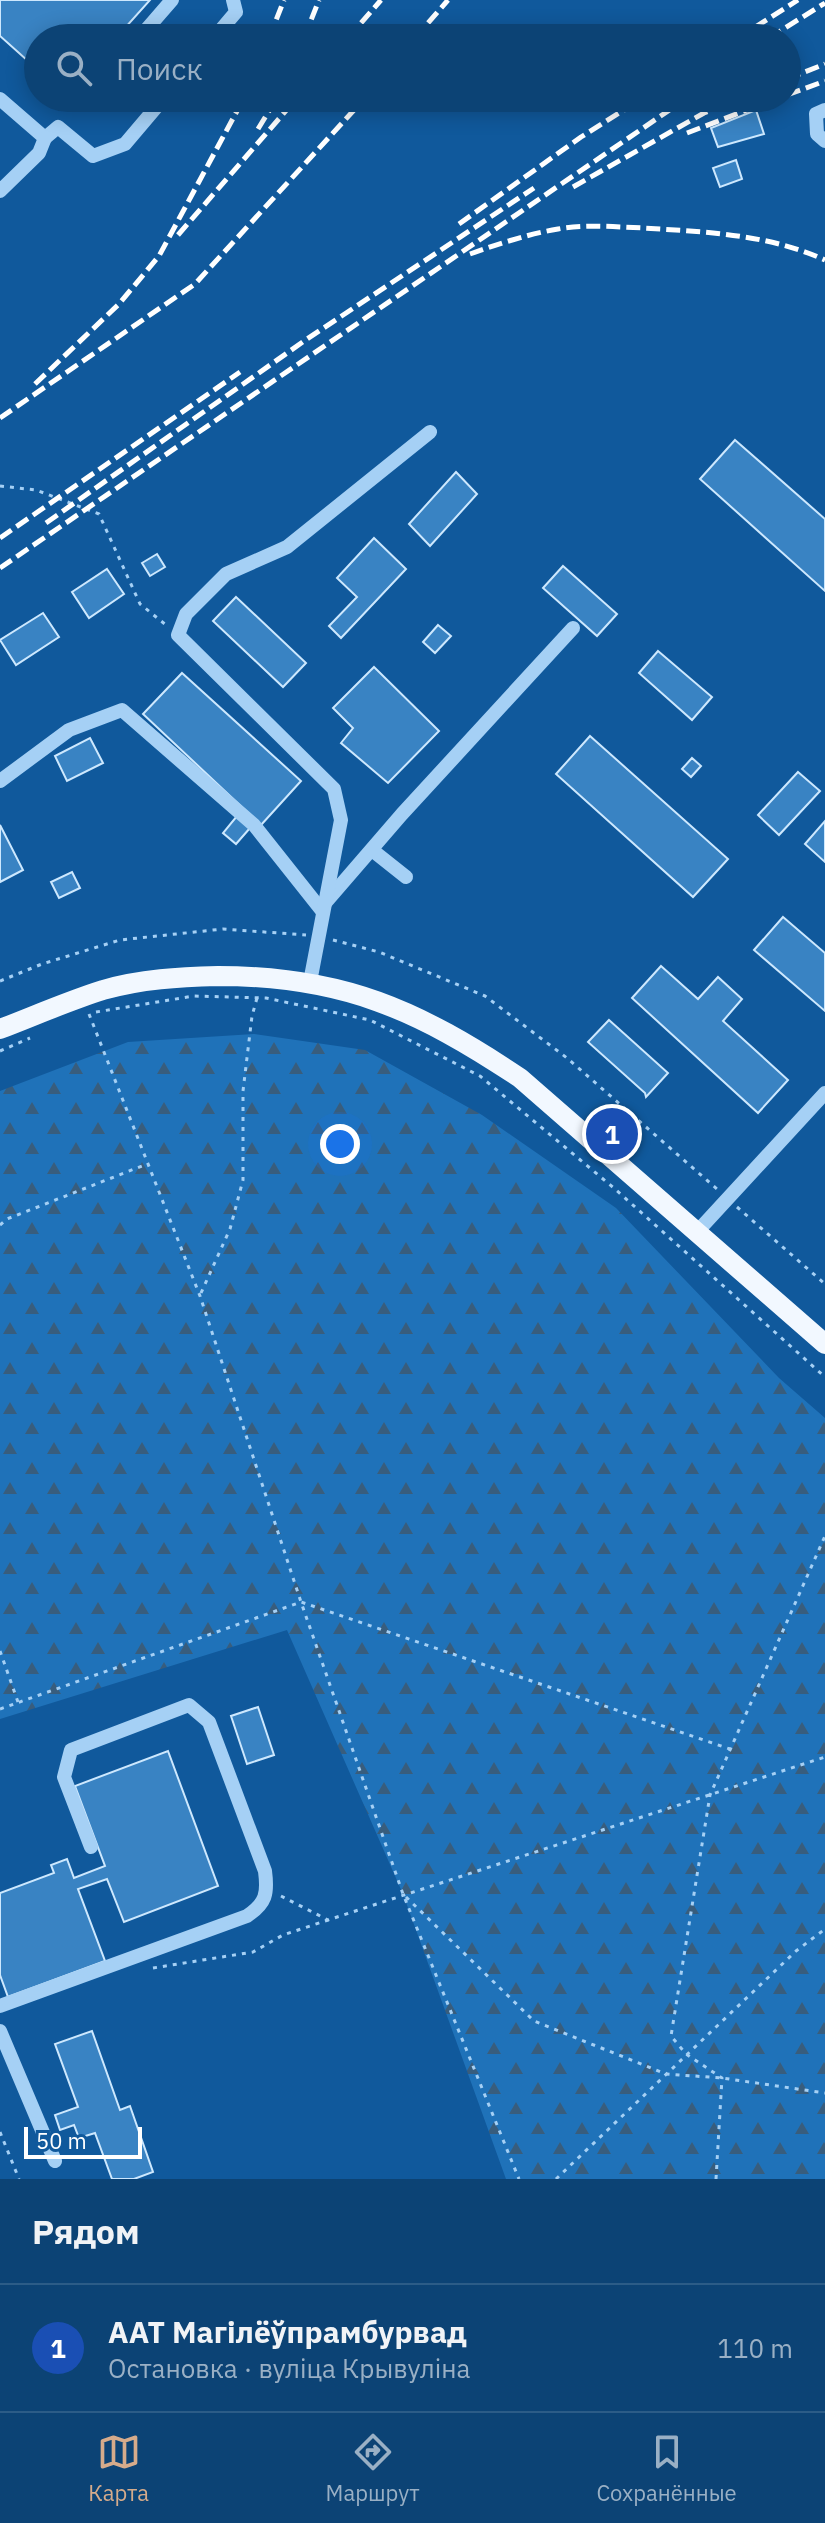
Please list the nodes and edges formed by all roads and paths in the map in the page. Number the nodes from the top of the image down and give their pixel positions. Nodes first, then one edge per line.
1 (172, 0) edge
2 (233, 0) edge
3 (151, 24) edge
4 (226, 24) edge
5 (0, 99) edge
6 (825, 110) edge
7 (152, 112) edge
8 (45, 138) junction
9 (825, 141) edge
10 (0, 191) edge
11 (430, 432) dead end
12 (0, 486) edge
13 (573, 628) dead end
14 (178, 635) junction
15 (0, 781) edge
16 (372, 850) junction
17 (406, 877) dead end
18 (324, 907) junction
19 (310, 982) junction
20 (257, 998) junction
21 (0, 1029) edge
22 (38, 1035) dead end
23 (0, 1051) edge
24 (825, 1093) edge
25 (148, 1164) junction
26 (0, 1225) edge
27 (696, 1233) junction
28 (200, 1296) junction
29 (825, 1344) edge
30 (825, 1377) edge
31 (825, 1536) edge
32 (301, 1602) junction
33 (0, 1651) edge
34 (18, 1702) junction
35 (0, 1709) edge
36 (730, 1749) junction
37 (825, 1757) edge
38 (710, 1795) junction
39 (91, 1847) dead end
40 (267, 1889) junction
41 (403, 1894) junction
42 (328, 1920) junction
43 (825, 1929) edge
44 (147, 1968) dead end
45 (0, 2006) edge
46 (0, 2031) edge
47 (686, 2054) junction
48 (666, 2074) junction
49 (722, 2078) junction
50 (825, 2093) edge
51 (0, 2132) edge
52 (55, 2161) dead end
53 (19, 2179) edge
54 (519, 2179) edge
55 (556, 2179) edge
56 (716, 2179) edge

1 - 3 lane
2 - 4 lane
5 - 8 lane
6 - 9 lane
7 - 8 lane
8 - 10 lane
11 - 14 lane
12 - 14 path
13 - 16 lane
14 - 18 lane
15 - 18 lane
16 - 17 lane
16 - 18 lane
18 - 19 lane
19 - 21 main road
19 - 27 main road
20 - 25 path
20 - 28 path
20 - 30 path
22 - 23 path
24 - 27 lane
25 - 26 path
25 - 28 path
27 - 29 main road
28 - 32 path
31 - 36 path
32 - 34 path
32 - 36 path
32 - 41 path
33 - 34 path
34 - 35 path
36 - 38 path
37 - 38 path
38 - 41 path
38 - 47 path
39 - 40 lane
40 - 42 path
40 - 45 lane
41 - 42 path
41 - 48 path
41 - 54 path
42 - 44 path
43 - 47 path
46 - 52 lane
47 - 48 path
47 - 49 path
48 - 49 path
48 - 55 path
49 - 50 path
49 - 56 path
51 - 53 path

